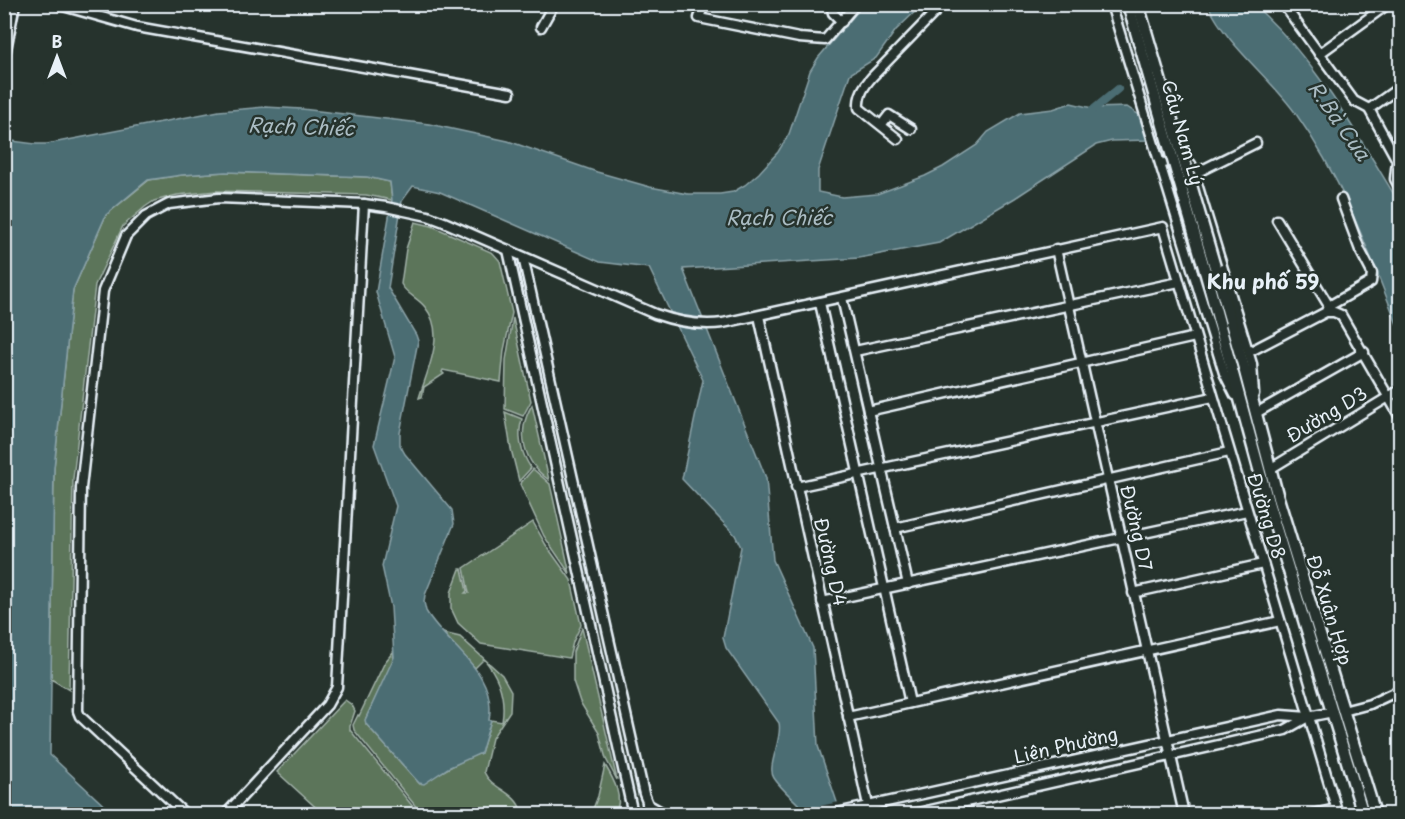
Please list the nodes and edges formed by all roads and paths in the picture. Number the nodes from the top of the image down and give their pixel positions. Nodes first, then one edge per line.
1 (15, 4) edge
2 (56, 4) edge
3 (554, 4) edge
4 (704, 4) edge
5 (831, 4) edge
6 (856, 4) edge
7 (944, 4) edge
8 (1111, 4) edge
9 (1128, 4) edge
10 (1138, 4) edge
11 (1283, 4) edge
12 (1389, 4) edge
13 (1376, 8) edge
14 (842, 22) junction
15 (542, 27) dead end
16 (1319, 54) junction
17 (4, 60) edge
18 (1401, 87) edge
19 (510, 93) dead end
20 (1369, 109) junction
21 (882, 124) junction
22 (911, 129) dead end
23 (898, 139) dead end
24 (1256, 143) dead end
25 (1161, 164) junction
26 (1194, 174) junction
27 (1398, 177) edge
28 (1401, 188) edge
29 (1341, 199) dead end
30 (364, 204) junction
31 (1277, 220) dead end
32 (1056, 249) junction
33 (508, 250) junction
34 (524, 257) junction
35 (1210, 269) junction
36 (1179, 282) junction
37 (842, 298) junction
38 (820, 303) junction
39 (1069, 305) junction
40 (1330, 310) junction
41 (759, 316) junction
42 (1195, 337) junction
43 (855, 351) junction
44 (1249, 352) junction
45 (1364, 352) junction
46 (1082, 363) junction
47 (1401, 390) edge
48 (1213, 397) junction
49 (1389, 398) junction
50 (556, 400) junction
51 (542, 402) junction
52 (868, 411) junction
53 (1251, 414) junction
54 (1401, 417) edge
55 (1095, 423) junction
56 (1229, 452) junction
57 (882, 470) junction
58 (1265, 471) junction
59 (858, 475) junction
60 (1108, 479) junction
61 (796, 488) junction
62 (1247, 512) junction
63 (895, 528) junction
64 (1121, 538) junction
65 (1263, 564) junction
66 (596, 579) junction
67 (582, 581) junction
68 (908, 584) junction
69 (884, 589) junction
70 (1133, 593) junction
71 (822, 602) junction
72 (1280, 621) junction
73 (1146, 651) junction
74 (1401, 690) edge
75 (910, 703) junction
76 (1338, 712) junction
77 (848, 717) junction
78 (1308, 717) junction
79 (1166, 740) junction
80 (635, 754) junction
81 (1170, 756) junction
82 (621, 757) junction
83 (647, 804) junction
84 (869, 811) edge
85 (631, 812) edge
86 (1337, 812) edge
87 (1401, 812) edge
88 (186, 814) edge
89 (226, 814) edge
90 (652, 814) edge
91 (665, 814) edge
92 (832, 814) edge
93 (912, 814) edge
94 (1184, 814) edge
95 (1313, 814) edge
96 (1363, 814) edge
97 (1375, 814) edge
98 (1394, 814) edge

1 - 17 street
2 - 19 street
3 - 15 street
4 - 14 street
5 - 14 street
6 - 14 street
7 - 21 street
8 - 25 street, Đỗ Xuân Hợp
9 - 35 main road, Cầu Nam Lý, bridge
10 - 35 main road, Cầu Nam Lý, bridge
11 - 16 street
12 - 13 street
13 - 16 street
16 - 20 street
18 - 20 street
20 - 27 street
21 - 22 street
21 - 23 street
24 - 26 street
25 - 26 street
25 - 53 street, Đỗ Xuân Hợp
26 - 44 street, Đỗ Xuân Hợp
27 - 28 street
29 - 40 street
30 - 33 street
30 - 88 street
30 - 89 street
31 - 40 street
32 - 36 street, Đường D8
32 - 37 street
32 - 39 street, Đường D7
33 - 34 street
33 - 51 street
34 - 41 street
34 - 50 street
35 - 53 main road, Đỗ Xuân Hợp
36 - 39 street
36 - 42 street, Đường D8
37 - 38 street
37 - 43 street
38 - 41 street
38 - 59 street
39 - 43 street
39 - 46 street, Đường D7
40 - 44 street
40 - 45 street
41 - 61 street, Đường D4
42 - 46 street
42 - 48 street, Đường D8
43 - 52 street
44 - 53 street, Đỗ Xuân Hợp
45 - 49 street
45 - 53 street
46 - 52 street
46 - 55 street, Đường D7
47 - 49 street, Đường D3
48 - 55 street
48 - 56 street, Đường D8
49 - 54 street
49 - 58 street, Đường D3
50 - 51 street
50 - 66 street
51 - 67 street
52 - 57 street
53 - 58 main road, Đỗ Xuân Hợp
55 - 57 street
55 - 60 street, Đường D7
56 - 60 street
56 - 62 street, Đường D8
57 - 59 street
57 - 63 street
58 - 76 main road, Đỗ Xuân Hợp
59 - 61 street
59 - 69 street
60 - 63 street
60 - 64 street, Đường D7
61 - 71 street, Đường D4
62 - 64 street
62 - 65 street, Đường D8
63 - 68 street
64 - 68 street
64 - 70 street, Đường D7
65 - 70 street
65 - 72 street, Đường D8
66 - 67 street
66 - 80 street
67 - 82 street
68 - 69 street
69 - 71 street
69 - 75 street
70 - 73 street, Đường D7
71 - 77 street, Đường D4
72 - 73 street
72 - 78 street, Đường D8
73 - 75 street
73 - 79 street, Đường D7
74 - 76 street, Liên Phường
75 - 77 street
76 - 78 street, Liên Phường
76 - 96 main road, Đỗ Xuân Hợp
76 - 97 main road, Đỗ Xuân Hợp
77 - 84 street, Đường D4
78 - 79 street, Liên Phường
78 - 81 street, Liên Phường
78 - 86 street, Đường D8
79 - 81 street, Đường D7
79 - 84 street, Liên Phường
80 - 82 street
80 - 83 street
81 - 93 street, Liên Phường
81 - 94 street, Đường D7
82 - 85 street
83 - 90 street
83 - 91 street
84 - 92 street, Liên Phường
86 - 95 street
87 - 98 street

